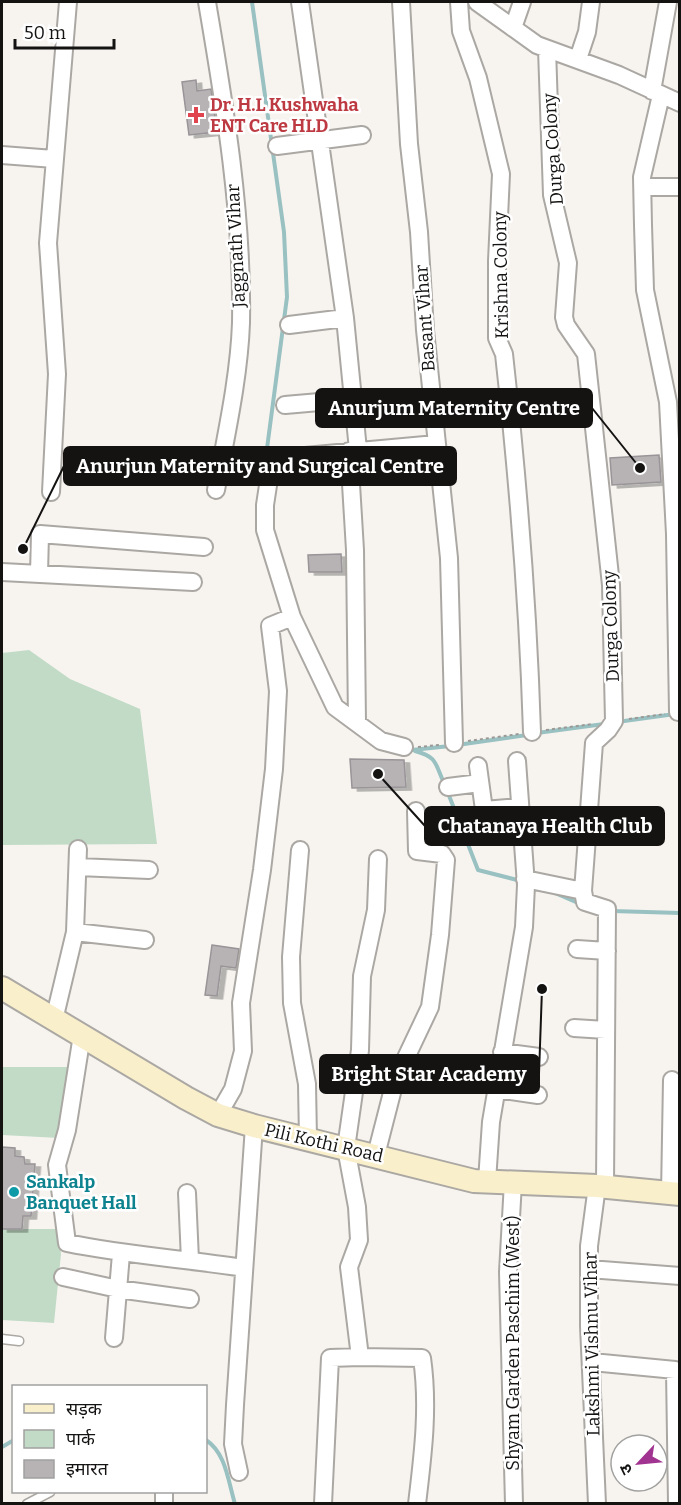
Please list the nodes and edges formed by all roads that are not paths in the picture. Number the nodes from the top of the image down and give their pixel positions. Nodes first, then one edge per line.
1 (68, 2) edge
2 (207, 2) edge
3 (300, 2) edge
4 (401, 2) edge
5 (459, 2) edge
6 (477, 2) edge
7 (522, 2) edge
8 (591, 2) edge
9 (668, 2) edge
10 (513, 28) junction
11 (547, 49) junction
12 (578, 59) junction
13 (657, 93) junction
14 (680, 103) edge
15 (362, 135) dead end
16 (319, 141) junction
17 (277, 146) dead end
18 (2, 155) edge
19 (54, 159) junction
20 (643, 187) junction
21 (680, 187) edge
22 (345, 318) junction
23 (289, 326) dead end
24 (354, 399) junction
25 (285, 405) dead end
26 (436, 444) junction
27 (353, 450) junction
28 (216, 490) dead end
29 (51, 492) dead end
30 (204, 547) dead end
31 (2, 572) edge
32 (39, 574) junction
33 (193, 582) dead end
34 (292, 618) junction
35 (678, 712) edge
36 (357, 723) junction
37 (532, 732) road end
38 (454, 743) road end
39 (404, 747) road end
40 (517, 760) dead end
41 (478, 766) dead end
42 (480, 783) junction
43 (448, 787) dead end
44 (519, 807) junction
45 (416, 811) dead end
46 (78, 849) dead end
47 (300, 850) dead end
48 (378, 859) dead end
49 (78, 867) junction
50 (149, 870) dead end
51 (525, 879) junction
52 (583, 891) junction
53 (75, 932) junction
54 (145, 940) dead end
55 (577, 949) dead end
56 (607, 951) junction
57 (2, 988) edge
58 (54, 1020) junction
59 (574, 1028) dead end
60 (606, 1030) junction
61 (82, 1035) junction
62 (502, 1052) junction
63 (539, 1057) dead end
64 (672, 1080) dead end
65 (496, 1089) junction
66 (538, 1095) dead end
67 (218, 1114) junction
68 (254, 1126) junction
69 (308, 1139) junction
70 (346, 1148) junction
71 (375, 1155) junction
72 (487, 1181) junction
73 (513, 1182) junction
74 (601, 1186) junction
75 (188, 1193) dead end
76 (675, 1194) edge
77 (121, 1254) junction
78 (190, 1260) junction
79 (244, 1268) junction
80 (589, 1269) junction
81 (680, 1276) edge
82 (63, 1277) dead end
83 (118, 1289) junction
84 (190, 1299) dead end
85 (114, 1338) dead end
86 (2, 1340) edge
87 (20, 1341) dead end
88 (360, 1357) junction
89 (592, 1362) junction
90 (677, 1370) edge
91 (239, 1472) dead end
92 (46, 1493) edge
93 (27, 1503) edge
94 (323, 1503) edge
95 (417, 1503) edge
96 (514, 1503) edge
97 (597, 1503) edge
98 (677, 1503) edge

1 - 19 street
2 - 28 street, Jaggnath Vihar
3 - 16 street
4 - 26 street, Basant Vihar
5 - 37 street, Krishna Colony
6 - 10 street
7 - 10 street
8 - 12 street
9 - 13 street
10 - 11 street
11 - 12 street
11 - 52 street, Durga Colony
12 - 13 street
13 - 14 street
13 - 20 street
15 - 16 street
16 - 17 street
16 - 22 street
18 - 19 street
19 - 29 street
20 - 21 street
20 - 35 street
22 - 23 street
22 - 24 street
24 - 25 street
24 - 27 street
26 - 27 street
26 - 38 street, Basant Vihar
27 - 34 street
27 - 36 street
30 - 32 street
31 - 32 street
32 - 33 street
34 - 36 street
34 - 67 street
36 - 39 street
40 - 44 street
41 - 42 street
42 - 43 street
42 - 44 street
44 - 51 street
45 - 71 street
46 - 49 street
47 - 69 street
48 - 70 street
49 - 50 street
49 - 53 street
51 - 52 street
51 - 62 street
52 - 56 street
53 - 54 street
53 - 58 street
55 - 56 street
56 - 60 street
57 - 58 street, Pili Kothi Road
58 - 61 street, Pili Kothi Road
59 - 60 street
60 - 74 street
61 - 67 street, Pili Kothi Road
61 - 77 street
62 - 63 street
62 - 65 street
64 - 76 street
65 - 66 street
65 - 72 street
67 - 68 street, Pili Kothi Road
68 - 69 street, Pili Kothi Road
68 - 79 street
69 - 70 street, Pili Kothi Road
70 - 71 street, Pili Kothi Road
70 - 88 street
71 - 72 street, Pili Kothi Road
72 - 73 street, Pili Kothi Road
73 - 74 street, Pili Kothi Road
73 - 96 street, Shyam Garden Paschim (West)
74 - 76 street, Pili Kothi Road
74 - 80 street, Lakshmi Vishnu Vihar
75 - 78 street
77 - 78 street
77 - 83 street
78 - 79 street
79 - 91 street
80 - 81 street
80 - 89 street, Lakshmi Vishnu Vihar
82 - 83 street
83 - 84 street
83 - 85 street
86 - 87 lane
88 - 94 street
88 - 95 street
89 - 90 street
89 - 97 street, Lakshmi Vishnu Vihar
90 - 98 street
92 - 93 lane

